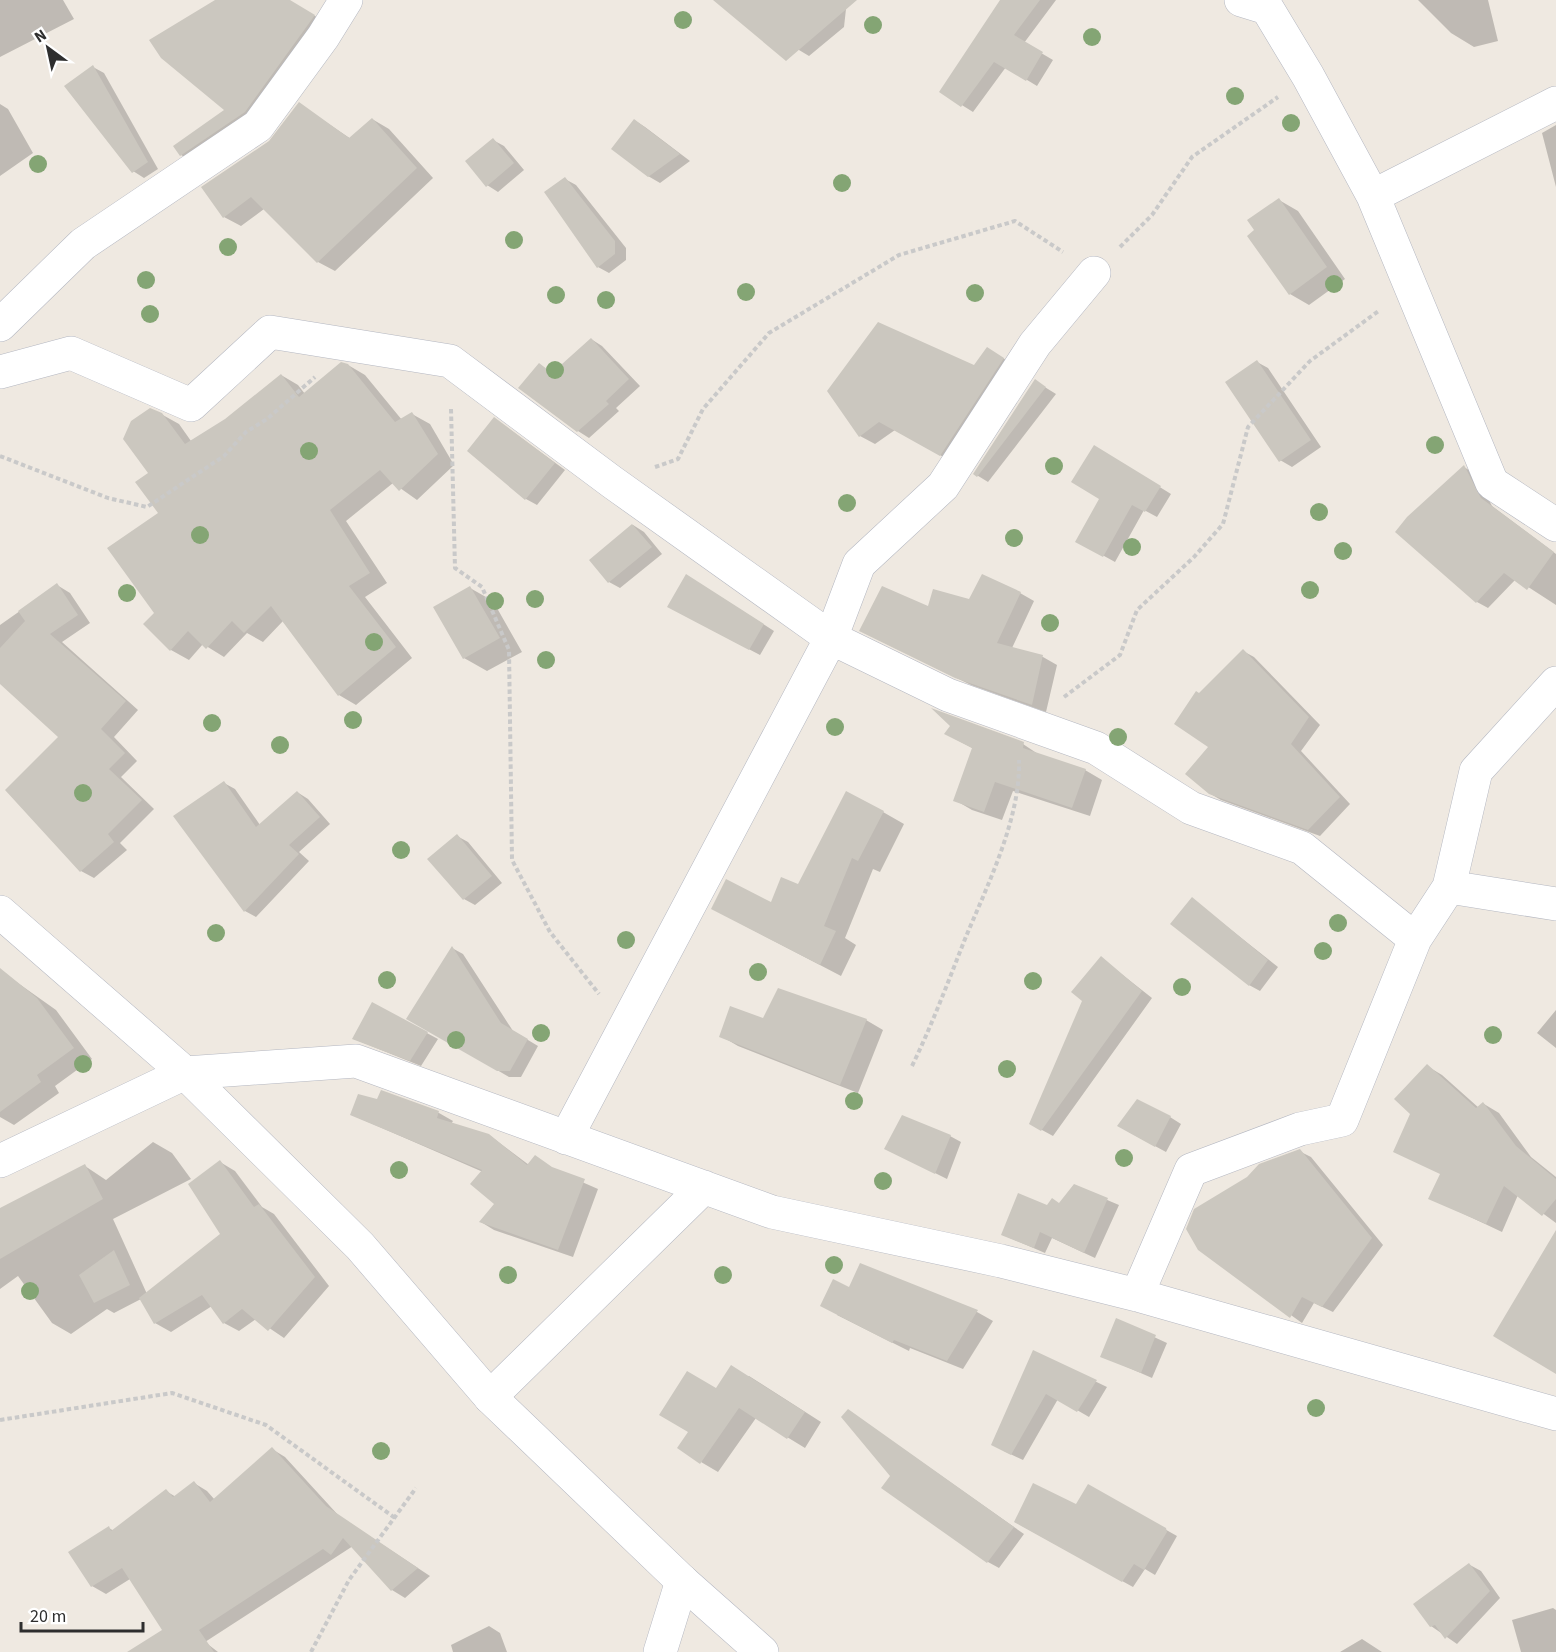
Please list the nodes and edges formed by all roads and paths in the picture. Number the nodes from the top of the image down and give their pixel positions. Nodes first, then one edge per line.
1 (346, 0) edge
2 (1259, 3) edge
3 (1308, 76) junction
4 (1556, 103) edge
5 (1373, 196) junction
6 (1094, 273) junction
7 (1412, 287) junction
8 (0, 325) edge
9 (353, 345) junction
10 (450, 361) junction
11 (0, 372) edge
12 (0, 456) edge
13 (612, 482) junction
14 (1556, 525) edge
15 (831, 638) junction
16 (1556, 683) edge
17 (1029, 724) junction
18 (1449, 887) junction
19 (1556, 904) edge
20 (0, 912) edge
21 (1415, 939) junction
22 (601, 996) dead end
23 (912, 1066) dead end
24 (185, 1073) junction
25 (566, 1138) junction
26 (0, 1161) edge
27 (704, 1187) junction
28 (1137, 1295) junction
29 (490, 1397) junction
30 (1556, 1414) edge
31 (0, 1420) edge
32 (416, 1488) dead end
33 (395, 1518) junction
34 (682, 1581) junction
35 (311, 1652) edge
36 (660, 1652) edge
37 (762, 1652) edge

1 - 8 street
2 - 3 street
3 - 5 street
3 - 6 path
4 - 5 street
5 - 7 street
6 - 13 path
6 - 15 street
7 - 14 street
7 - 17 path
9 - 10 street
9 - 11 street
9 - 12 path
10 - 13 street
10 - 22 path
13 - 15 street
15 - 17 street
15 - 25 street
16 - 18 street
17 - 21 street
17 - 23 path
18 - 19 street
18 - 21 street
20 - 24 street
21 - 28 street
24 - 25 street
24 - 26 street
24 - 29 street
25 - 27 street
27 - 28 street
27 - 29 street
28 - 30 street
29 - 34 street
31 - 33 path
32 - 33 path
33 - 35 path
34 - 36 street
34 - 37 street

